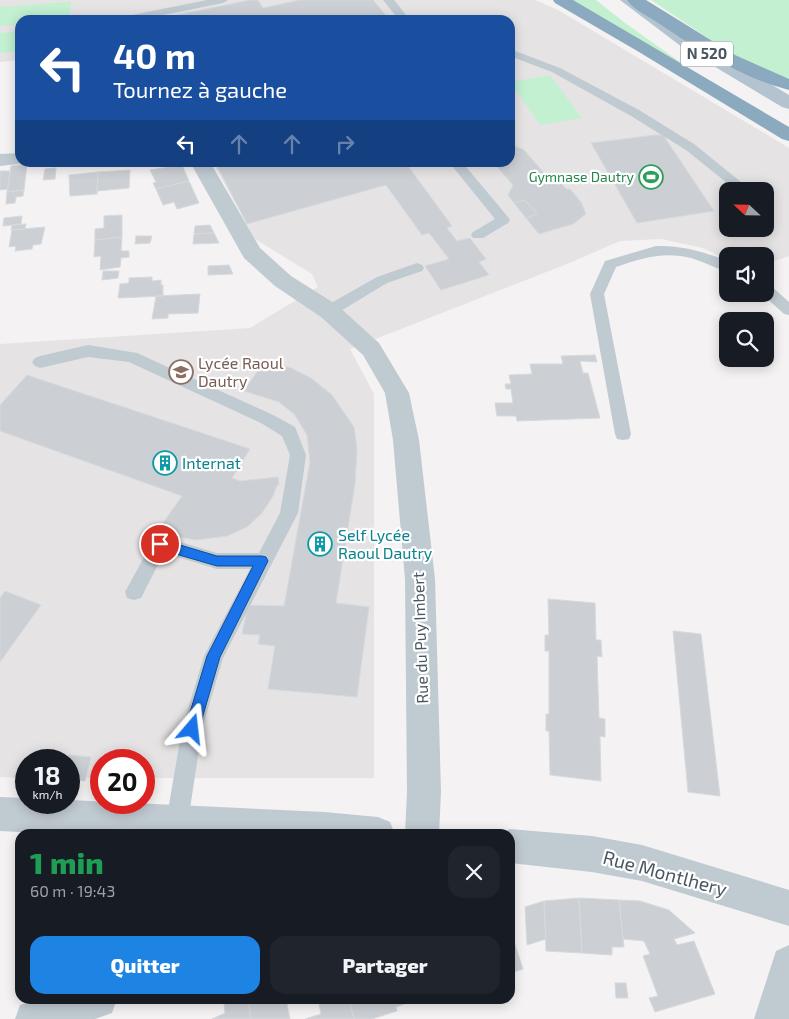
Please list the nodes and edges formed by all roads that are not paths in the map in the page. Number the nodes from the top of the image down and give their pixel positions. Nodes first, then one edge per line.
1 (223, 0) edge
2 (388, 0) edge
3 (561, 0) edge
4 (628, 0) edge
5 (635, 0) edge
6 (147, 15) edge
7 (401, 15) edge
8 (515, 54) edge
9 (789, 85) edge
10 (789, 103) edge
11 (789, 135) edge
12 (15, 159) edge
13 (0, 160) edge
14 (203, 167) edge
15 (459, 167) edge
16 (734, 182) edge
17 (478, 235) dead end
18 (719, 263) edge
19 (417, 268) dead end
20 (774, 296) edge
21 (789, 310) edge
22 (329, 311) junction
23 (40, 362) dead end
24 (623, 434) dead end
25 (262, 561) junction
26 (134, 592) dead end
27 (0, 814) edge
28 (177, 822) junction
29 (292, 829) edge
30 (422, 829) edge
31 (515, 846) edge
32 (789, 908) edge
33 (789, 964) edge
34 (82, 1004) edge
35 (34, 1019) edge
36 (773, 1019) edge

1 - 6 lane
2 - 7 lane
3 - 11 highway
4 - 10 main road, N 520
5 - 9 highway
8 - 16 lane
12 - 13 street
14 - 22 street, Rue du Puy Imbert
15 - 17 lane
18 - 24 lane
19 - 22 lane
20 - 21 lane
22 - 30 street, Rue du Puy Imbert
23 - 25 lane
25 - 26 lane
25 - 28 lane
27 - 28 street
28 - 29 street
31 - 32 street, Rue Montlhery
33 - 36 street
34 - 35 street

